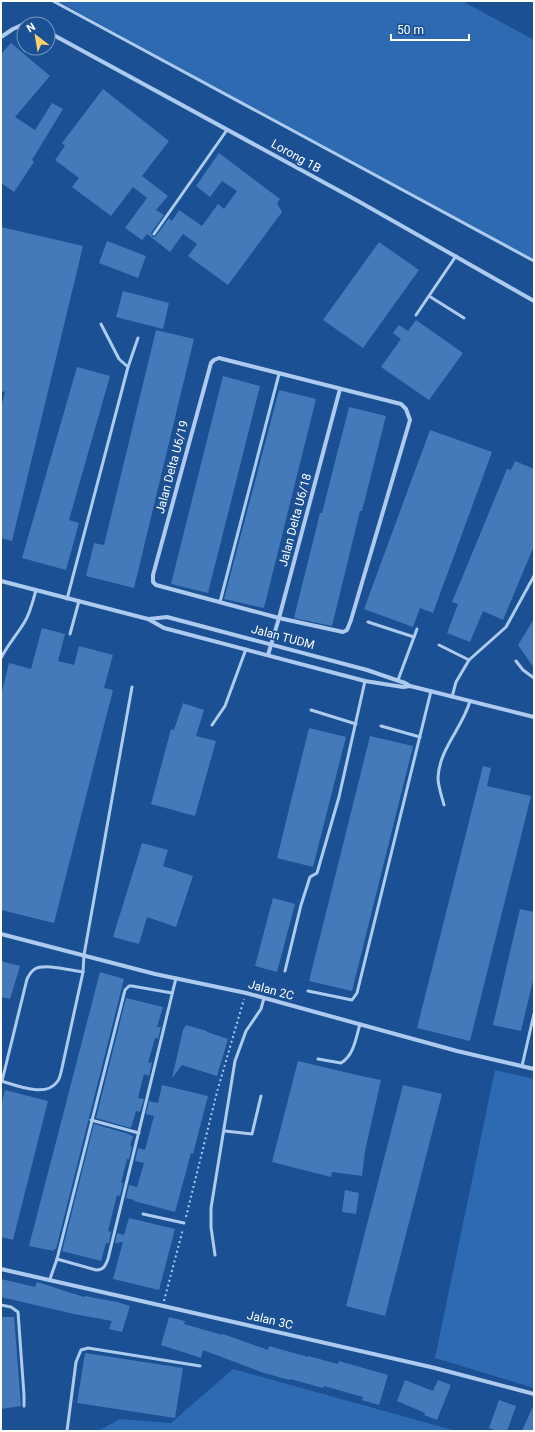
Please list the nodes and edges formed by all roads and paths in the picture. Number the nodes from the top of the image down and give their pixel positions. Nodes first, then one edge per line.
1 (53, 1) edge
2 (16, 28) edge
3 (56, 36) edge
4 (1, 37) edge
5 (227, 130) junction
6 (154, 234) dead end
7 (456, 256) junction
8 (534, 261) edge
9 (429, 296) junction
10 (534, 300) edge
11 (416, 315) dead end
12 (464, 318) dead end
13 (101, 324) dead end
14 (138, 338) dead end
15 (128, 366) junction
16 (279, 374) junction
17 (340, 389) junction
18 (534, 576) edge
19 (1, 581) edge
20 (36, 590) junction
21 (67, 599) junction
22 (79, 601) junction
23 (220, 602) junction
24 (279, 618) junction
25 (148, 619) junction
26 (368, 622) dead end
27 (417, 629) dead end
28 (70, 634) dead end
29 (414, 637) junction
30 (272, 644) junction
31 (439, 645) dead end
32 (246, 649) junction
33 (268, 655) junction
34 (1, 658) edge
35 (469, 660) junction
36 (516, 661) dead end
37 (534, 678) edge
38 (398, 680) junction
39 (365, 681) junction
40 (132, 686) dead end
41 (410, 686) junction
42 (431, 692) junction
43 (452, 697) junction
44 (470, 702) junction
45 (311, 710) dead end
46 (534, 718) edge
47 (356, 724) junction
48 (212, 725) dead end
49 (381, 726) dead end
50 (420, 737) junction
51 (444, 805) dead end
52 (1, 934) edge
53 (84, 955) junction
54 (285, 971) dead end
55 (83, 972) junction
56 (176, 978) junction
57 (308, 991) dead end
58 (172, 993) junction
59 (246, 993) junction
60 (264, 998) junction
61 (534, 1014) edge
62 (360, 1024) junction
63 (318, 1059) dead end
64 (522, 1066) junction
65 (534, 1069) edge
66 (2, 1081) edge
67 (261, 1096) dead end
68 (91, 1120) junction
69 (224, 1130) junction
70 (139, 1133) junction
71 (143, 1214) dead end
72 (184, 1223) junction
73 (215, 1255) dead end
74 (56, 1259) junction
75 (1, 1269) edge
76 (50, 1279) junction
77 (1, 1305) edge
78 (163, 1306) junction
79 (200, 1366) dead end
80 (534, 1394) edge
81 (24, 1406) dead end
82 (67, 1431) edge

1 - 8 lane
2 - 4 street
3 - 5 street, Lorong 1B
5 - 6 lane
5 - 7 street, Lorong 1B
7 - 9 lane
7 - 10 street, Lorong 1B
9 - 11 lane
9 - 12 lane
13 - 15 lane
14 - 15 lane
15 - 21 lane
16 - 17 street
16 - 23 lane
16 - 23 street, Jalan Delta U6/19
17 - 24 street, Jalan Delta U6/18
17 - 24 street
18 - 35 lane
19 - 20 street, Jalan TUDM
20 - 21 street, Jalan TUDM
20 - 34 lane
21 - 22 street, Jalan TUDM
22 - 25 street, Jalan TUDM
22 - 28 lane
23 - 24 street
24 - 30 street, Jalan Delta U6/18
25 - 30 street, Jalan TUDM
25 - 32 street, Jalan TUDM
26 - 29 lane
27 - 29 lane
29 - 38 lane
30 - 33 street, Jalan Delta U6/18
30 - 38 street, Jalan TUDM
31 - 35 lane
32 - 33 street, Jalan TUDM
32 - 48 lane
33 - 39 street, Jalan TUDM
35 - 43 lane
36 - 37 lane
38 - 41 street, Jalan TUDM
39 - 41 street, Jalan TUDM
39 - 47 lane
40 - 53 lane
41 - 42 street, Jalan TUDM
42 - 43 street, Jalan TUDM
42 - 50 lane
43 - 44 street, Jalan TUDM
44 - 46 street, Jalan TUDM
44 - 51 lane
45 - 47 lane
47 - 54 lane
49 - 50 lane
50 - 57 lane
52 - 53 street, Jalan 2C
53 - 55 lane
53 - 56 street, Jalan 2C
55 - 66 lane
55 - 66 lane
56 - 58 lane
56 - 59 street, Jalan 2C
58 - 68 lane
58 - 70 lane
59 - 60 street, Jalan 2C
59 - 72 path
60 - 62 street, Jalan 2C
60 - 69 lane
61 - 64 lane
62 - 63 lane
62 - 64 street, Jalan 2C
64 - 65 street, Jalan 2C
67 - 69 lane
68 - 70 lane
68 - 74 lane
69 - 73 lane
70 - 74 lane
71 - 72 lane
72 - 78 path
74 - 76 lane
75 - 76 street, Jalan 3C
76 - 78 street, Jalan 3C
77 - 81 lane
78 - 80 street, Jalan 3C
79 - 82 lane

